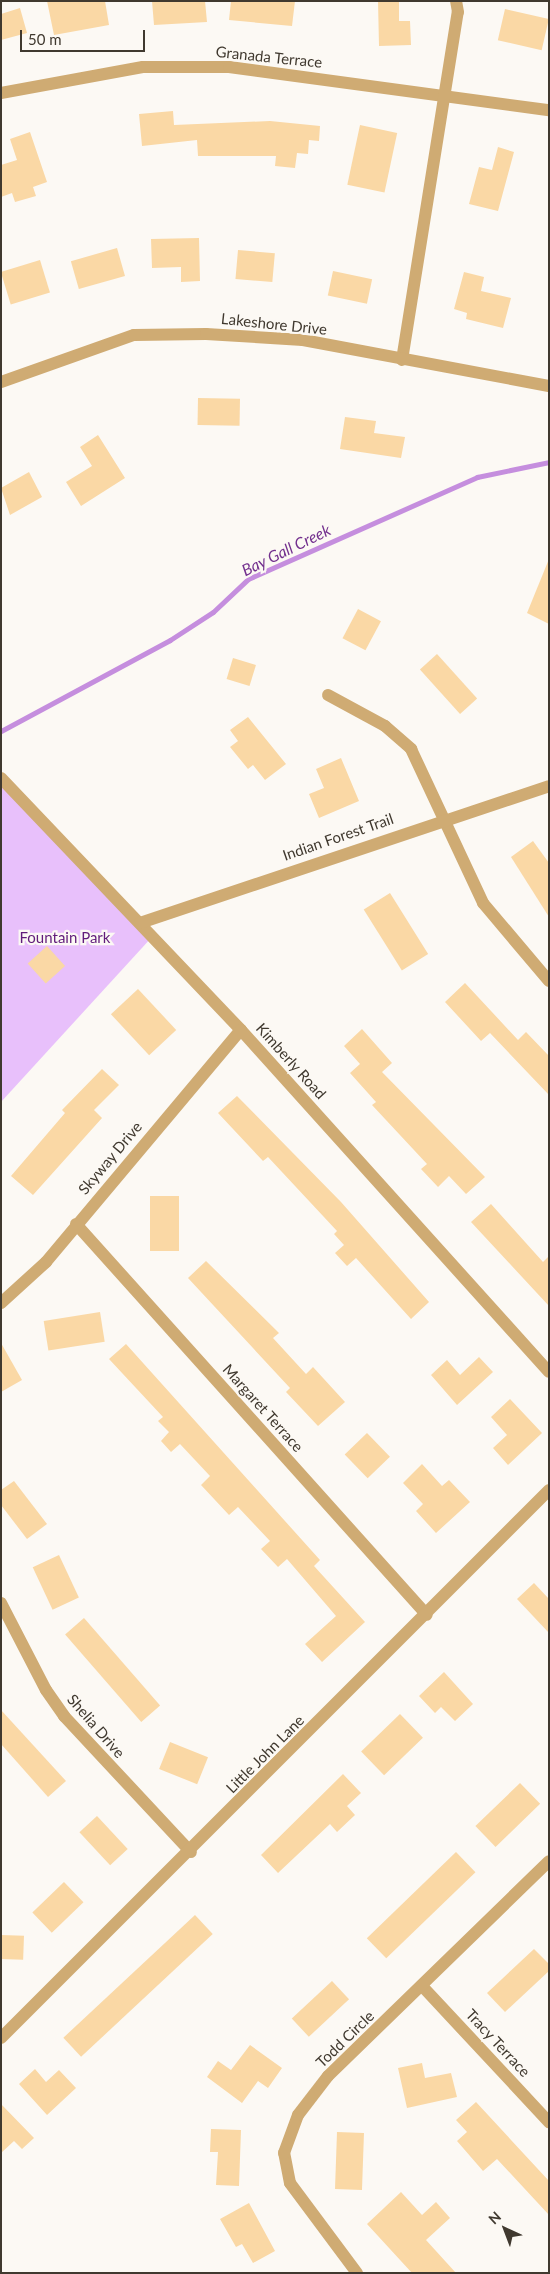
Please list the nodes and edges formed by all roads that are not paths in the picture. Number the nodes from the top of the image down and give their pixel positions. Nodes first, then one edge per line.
1 (456, 1) edge
2 (1, 92) edge
3 (444, 97) junction
4 (549, 110) edge
5 (402, 360) junction
6 (1, 382) edge
7 (549, 386) edge
8 (328, 695) dead end
9 (1, 778) edge
10 (549, 786) edge
11 (444, 819) junction
12 (140, 923) junction
13 (549, 981) edge
14 (241, 1030) junction
15 (76, 1224) junction
16 (1, 1303) edge
17 (549, 1372) edge
18 (549, 1490) edge
19 (1, 1602) edge
20 (427, 1615) junction
21 (191, 1852) junction
22 (549, 1861) edge
23 (423, 1987) junction
24 (2, 2036) edge
25 (549, 2122) edge
26 (357, 2273) edge

1 - 3 street
2 - 3 street, Granada Terrace
3 - 4 street, Granada Terrace
3 - 5 street
5 - 6 street, Lakeshore Drive
5 - 7 street, Lakeshore Drive
8 - 11 street
9 - 12 street, Kimberly Road
10 - 11 street, Indian Forest Trail
11 - 12 street, Indian Forest Trail
11 - 13 street
12 - 14 street, Kimberly Road
14 - 15 street, Skyway Drive
14 - 17 street, Kimberly Road
15 - 16 street, Skyway Drive
15 - 20 street, Margaret Terrace
18 - 20 street, Little John Lane
19 - 21 street, Shelia Drive
20 - 21 street, Little John Lane
21 - 24 street, Little John Lane
22 - 23 street, Todd Circle
23 - 25 street, Tracy Terrace
23 - 26 street, Todd Circle

